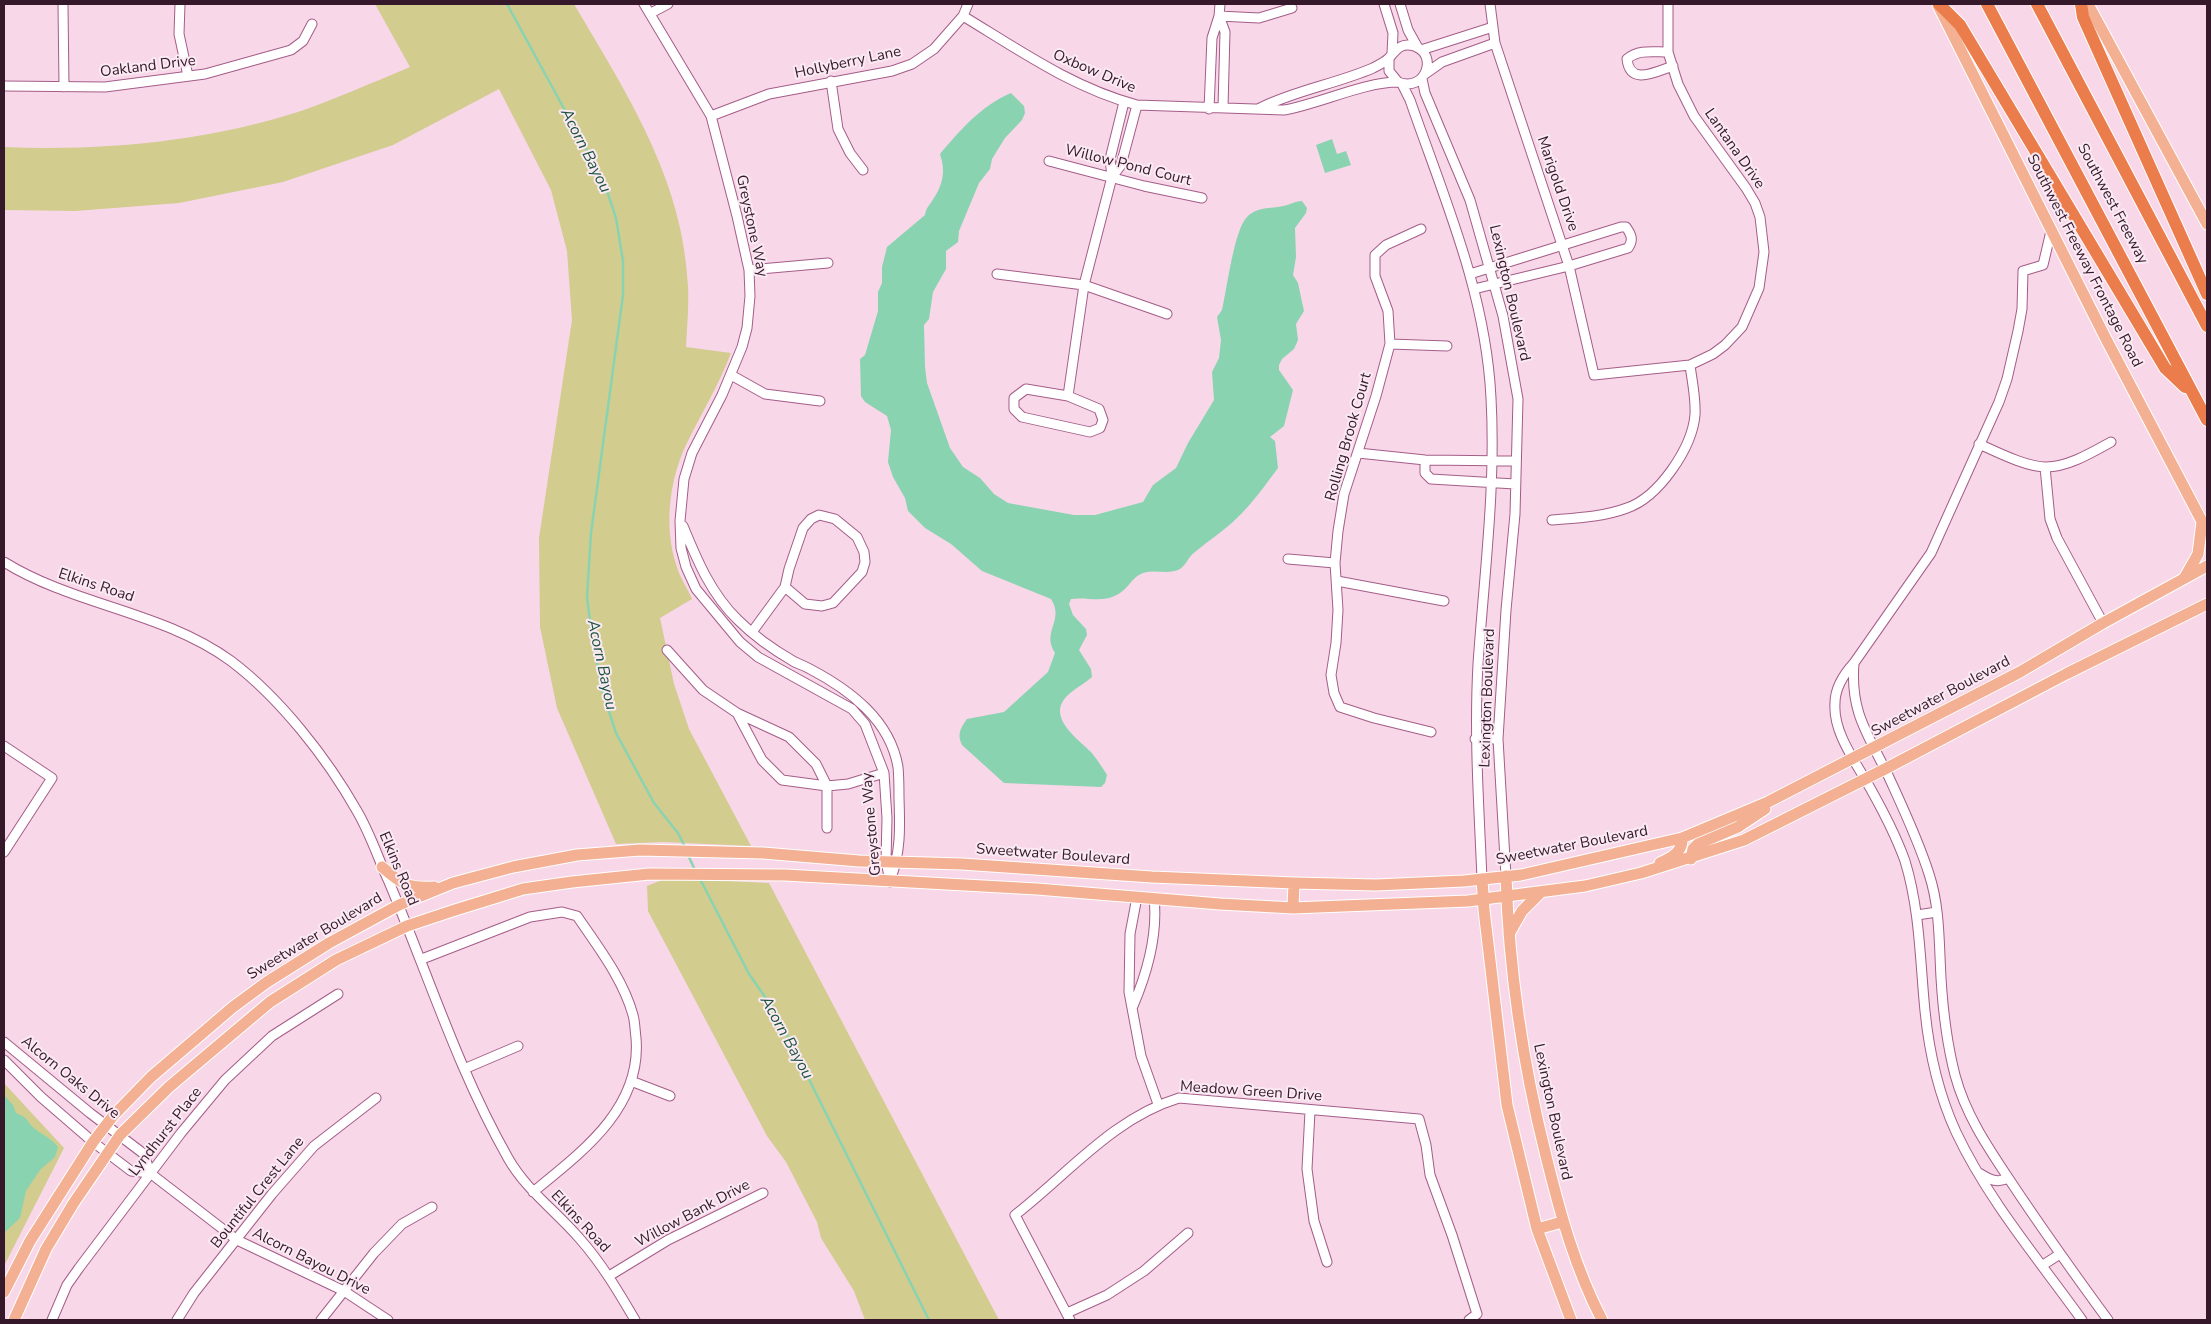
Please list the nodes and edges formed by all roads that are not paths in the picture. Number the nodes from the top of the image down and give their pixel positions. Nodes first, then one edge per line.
1 (63, 4) edge
2 (180, 4) edge
3 (644, 4) edge
4 (668, 4) edge
5 (968, 4) edge
6 (1220, 4) edge
7 (1384, 4) edge
8 (1400, 4) edge
9 (1490, 4) edge
10 (1668, 4) edge
11 (1938, 4) edge
12 (1987, 4) edge
13 (2037, 4) edge
14 (2081, 4) edge
15 (2088, 4) edge
16 (1292, 8) dead end
17 (651, 14) junction
18 (963, 16) junction
19 (1219, 16) junction
20 (312, 24) dead end
21 (1492, 27) junction
22 (1496, 43) junction
23 (1419, 49) junction
24 (1668, 52) junction
25 (1390, 55) junction
26 (1673, 66) junction
27 (188, 76) junction
28 (1423, 76) junction
29 (831, 81) junction
30 (1400, 83) junction
31 (4, 86) edge
32 (64, 87) junction
33 (1124, 102) junction
34 (1137, 105) junction
35 (1223, 108) junction
36 (1209, 109) junction
37 (1258, 109) junction
38 (711, 116) junction
39 (1049, 161) dead end
40 (863, 170) dead end
41 (1112, 178) junction
42 (1202, 198) dead end
43 (2207, 224) edge
44 (1421, 229) dead end
45 (2051, 231) junction
46 (1563, 245) junction
47 (828, 263) dead end
48 (1569, 266) junction
49 (1490, 268) junction
50 (749, 270) junction
51 (997, 274) dead end
52 (1470, 274) junction
53 (1494, 284) junction
54 (1084, 285) junction
55 (1474, 289) junction
56 (2207, 294) edge
57 (1167, 314) dead end
58 (2207, 326) edge
59 (1390, 344) junction
60 (1446, 346) dead end
61 (1690, 365) junction
62 (732, 375) junction
63 (1594, 376) joint
64 (1068, 396) junction
65 (2194, 396) junction
66 (820, 402) dead end
67 (2207, 420) edge
68 (2111, 442) dead end
69 (1979, 444) junction
70 (1358, 453) junction
71 (1425, 460) junction
72 (1492, 462) junction
73 (1516, 462) junction
74 (2045, 467) junction
75 (1490, 482) junction
76 (1515, 484) junction
77 (1552, 520) dead end
78 (680, 521) junction
79 (2205, 522) edge
80 (1288, 559) dead end
81 (4, 562) edge
82 (1335, 563) junction
83 (2207, 566) edge
84 (2184, 578) junction
85 (708, 581) junction
86 (1337, 581) junction
87 (785, 587) junction
88 (696, 589) junction
89 (1444, 601) dead end
90 (2207, 605) edge
91 (2103, 623) junction
92 (752, 632) junction
93 (667, 650) dead end
94 (1854, 663) junction
95 (808, 668) junction
96 (800, 680) junction
97 (737, 713) junction
98 (1431, 732) dead end
99 (1498, 739) junction
100 (1475, 740) junction
101 (4, 746) edge
102 (1874, 749) junction
103 (1853, 760) junction
104 (1885, 769) junction
105 (884, 773) junction
106 (1865, 779) junction
107 (827, 786) junction
108 (1768, 802) junction
109 (827, 828) dead end
110 (1682, 838) junction
111 (4, 852) edge
112 (1691, 859) junction
113 (886, 860) junction
114 (898, 861) junction
115 (382, 867) junction
116 (1641, 873) junction
117 (1146, 876) junction
118 (1506, 876) junction
119 (1482, 879) junction
120 (890, 882) junction
121 (1294, 883) junction
122 (446, 886) junction
123 (1540, 893) junction
124 (1137, 897) junction
125 (1506, 897) junction
126 (1154, 898) junction
127 (1483, 899) junction
128 (399, 905) junction
129 (1293, 908) junction
130 (1937, 912) junction
131 (1916, 915) junction
132 (407, 926) junction
133 (1510, 934) junction
134 (422, 959) junction
135 (338, 994) dead end
136 (1133, 1006) junction
137 (1518, 1014) junction
138 (1496, 1017) junction
139 (4, 1042) edge
140 (518, 1046) dead end
141 (4, 1060) edge
142 (464, 1068) junction
143 (631, 1081) junction
144 (1960, 1090) junction
145 (670, 1096) dead end
146 (1943, 1096) junction
147 (376, 1098) dead end
148 (1158, 1104) junction
149 (1310, 1111) junction
150 (106, 1125) junction
151 (120, 1135) junction
152 (93, 1142) junction
153 (107, 1154) junction
154 (150, 1173) junction
155 (1979, 1173) junction
156 (2008, 1178) junction
157 (533, 1192) junction
158 (763, 1193) dead end
159 (432, 1207) dead end
160 (1562, 1222) junction
161 (1537, 1229) junction
162 (1188, 1233) dead end
163 (237, 1240) junction
164 (2060, 1254) junction
165 (1327, 1262) dead end
166 (2043, 1265) junction
167 (609, 1276) junction
168 (344, 1291) junction
169 (4, 1292) edge
170 (1069, 1317) edge
171 (14, 1320) edge
172 (52, 1320) edge
173 (177, 1320) edge
174 (321, 1320) edge
175 (388, 1320) edge
176 (634, 1320) edge
177 (1469, 1320) edge
178 (1571, 1320) edge
179 (1602, 1320) edge
180 (2082, 1320) edge
181 (2108, 1320) edge

1 - 32 street
2 - 27 street
3 - 17 street, Greystone Way
4 - 17 street
5 - 18 street, Hollyberry Lane
6 - 19 street
7 - 25 street
8 - 23 street
9 - 21 street, Marigold Drive
10 - 24 street, Lantana Drive
11 - 45 main road, Southwest Freeway Frontage Road
11 - 65 highway
12 - 65 highway, Southwest Freeway
13 - 58 highway, Southwest Freeway
14 - 56 highway
15 - 43 main road
16 - 19 street
17 - 38 street, Greystone Way
18 - 29 street, Hollyberry Lane
18 - 33 street, Oxbow Drive
19 - 35 street
19 - 36 street
20 - 27 street, Oakland Drive
21 - 22 street, Marigold Drive
21 - 23 street
22 - 28 street
22 - 46 street, Marigold Drive
23 - 25 street
23 - 28 street
24 - 26 street, Lantana Drive
24 - 26 street
25 - 30 street
25 - 37 street, Oxbow Drive
26 - 61 street, Lantana Drive
27 - 32 street, Oakland Drive
28 - 30 street
28 - 49 street, Lexington Boulevard
29 - 38 street, Hollyberry Lane
29 - 40 street
30 - 37 street, Oxbow Drive
30 - 52 street, Lexington Boulevard
31 - 32 street, Oakland Drive
33 - 34 street, Oxbow Drive
33 - 41 street
34 - 36 street, Oxbow Drive
34 - 41 street
35 - 36 street, Oxbow Drive
35 - 37 street, Oxbow Drive
38 - 50 street, Greystone Way
39 - 41 street, Willow Pond Court
41 - 42 street, Willow Pond Court
41 - 54 street
44 - 59 street, Rolling Brook Court
45 - 69 street
45 - 79 main road, Southwest Freeway Frontage Road
46 - 48 street, Marigold Drive
46 - 48 street
46 - 49 street
47 - 50 street
48 - 53 street
48 - 63 street, Marigold Drive
49 - 52 street
49 - 53 street, Lexington Boulevard
50 - 62 street, Greystone Way
51 - 54 street
52 - 55 street, Lexington Boulevard
53 - 55 street
53 - 73 street, Lexington Boulevard
54 - 57 street
54 - 64 street
55 - 72 street, Lexington Boulevard
59 - 60 street
59 - 70 street, Rolling Brook Court
61 - 63 street, Lantana Drive
61 - 77 street
62 - 66 street
62 - 78 street, Greystone Way
64 - 64 street
65 - 67 highway, Southwest Freeway
68 - 74 street
69 - 74 street
69 - 94 street
70 - 71 street
70 - 82 street, Rolling Brook Court
71 - 72 street
71 - 75 street
72 - 73 street
72 - 75 street, Lexington Boulevard
73 - 76 street, Lexington Boulevard
74 - 91 street
75 - 76 street
75 - 100 street, Lexington Boulevard
76 - 99 street, Lexington Boulevard
78 - 85 street, Greystone Way
78 - 88 street, Greystone Way
79 - 84 main road
80 - 82 street
81 - 115 street, Elkins Road
82 - 86 street, Rolling Brook Court
83 - 84 main road, Sweetwater Boulevard
84 - 91 main road, Sweetwater Boulevard
85 - 88 street
85 - 92 street, Greystone Way
86 - 89 street
86 - 98 street, Rolling Brook Court
87 - 87 street
87 - 92 street
88 - 96 street, Greystone Way
90 - 104 main road, Sweetwater Boulevard
91 - 102 main road, Sweetwater Boulevard
92 - 95 street, Greystone Way
93 - 97 street
94 - 102 street
94 - 103 street
95 - 96 street
95 - 114 street, Greystone Way
96 - 105 street, Greystone Way
97 - 107 street
97 - 107 street
99 - 100 street
99 - 118 street, Lexington Boulevard
100 - 119 street, Lexington Boulevard
101 - 111 street
102 - 103 main road, Sweetwater Boulevard
102 - 104 street
103 - 106 street
103 - 108 main road, Sweetwater Boulevard
104 - 106 main road, Sweetwater Boulevard
104 - 130 street
105 - 107 street
105 - 113 street, Greystone Way
106 - 112 main road, Sweetwater Boulevard
106 - 131 street
107 - 109 street
108 - 110 main road, Sweetwater Boulevard
108 - 112 main road
110 - 116 main road
110 - 118 main road, Sweetwater Boulevard
112 - 116 main road, Sweetwater Boulevard
113 - 114 main road, Sweetwater Boulevard
113 - 120 street, Greystone Way
113 - 122 main road, Sweetwater Boulevard
114 - 117 main road, Sweetwater Boulevard
114 - 120 street, Greystone Way
115 - 122 main road
115 - 128 street, Elkins Road
116 - 123 main road, Sweetwater Boulevard
117 - 121 main road, Sweetwater Boulevard
117 - 124 main road
117 - 126 main road
118 - 119 main road, Sweetwater Boulevard
118 - 125 main road, Lexington Boulevard
119 - 121 main road, Sweetwater Boulevard
119 - 127 main road, Lexington Boulevard
120 - 124 main road, Sweetwater Boulevard
120 - 132 main road, Sweetwater Boulevard
121 - 129 main road
122 - 128 main road, Sweetwater Boulevard
123 - 125 main road, Sweetwater Boulevard
123 - 133 main road
124 - 126 main road, Sweetwater Boulevard
124 - 136 street
125 - 127 main road, Sweetwater Boulevard
125 - 133 main road, Lexington Boulevard
126 - 129 main road, Sweetwater Boulevard
126 - 136 street
127 - 129 main road, Sweetwater Boulevard
127 - 138 main road, Lexington Boulevard
128 - 132 street, Elkins Road
128 - 150 main road, Sweetwater Boulevard
130 - 131 street
130 - 144 street
131 - 146 street
132 - 134 street, Elkins Road
132 - 151 main road, Sweetwater Boulevard
133 - 137 main road, Lexington Boulevard
134 - 142 street, Elkins Road
134 - 143 street
135 - 154 street, Lyndhurst Place
136 - 148 street
137 - 138 main road
137 - 160 main road, Lexington Boulevard
138 - 161 main road, Lexington Boulevard
139 - 150 street, Alcorn Oaks Drive
140 - 142 street
141 - 152 street, Alcorn Oaks Drive
142 - 157 street, Elkins Road
143 - 145 street
143 - 157 street
144 - 146 street
144 - 156 street
146 - 155 street
147 - 163 street, Bountiful Crest Lane
148 - 149 street, Meadow Green Drive
148 - 170 street, Meadow Green Drive
149 - 165 street
149 - 177 street, Meadow Green Drive
150 - 151 street, Alcorn Oaks Drive
150 - 152 main road, Sweetwater Boulevard
151 - 153 main road, Sweetwater Boulevard
151 - 154 street, Alcorn Bayou Drive
152 - 153 street, Alcorn Oaks Drive
152 - 169 main road, Sweetwater Boulevard
153 - 154 street, Alcorn Bayou Drive
153 - 171 main road, Sweetwater Boulevard
154 - 163 street, Alcorn Bayou Drive
154 - 172 street, Lyndhurst Place
155 - 156 street
155 - 166 street
156 - 164 street
157 - 167 street, Elkins Road
158 - 167 street, Willow Bank Drive
159 - 168 street
160 - 161 main road
160 - 179 main road, Lexington Boulevard
161 - 178 main road, Lexington Boulevard
162 - 170 street
163 - 168 street, Alcorn Bayou Drive
163 - 173 street, Bountiful Crest Lane
164 - 166 street
164 - 181 street
166 - 180 street
167 - 176 street, Elkins Road
168 - 174 street
168 - 175 street, Alcorn Bayou Drive

